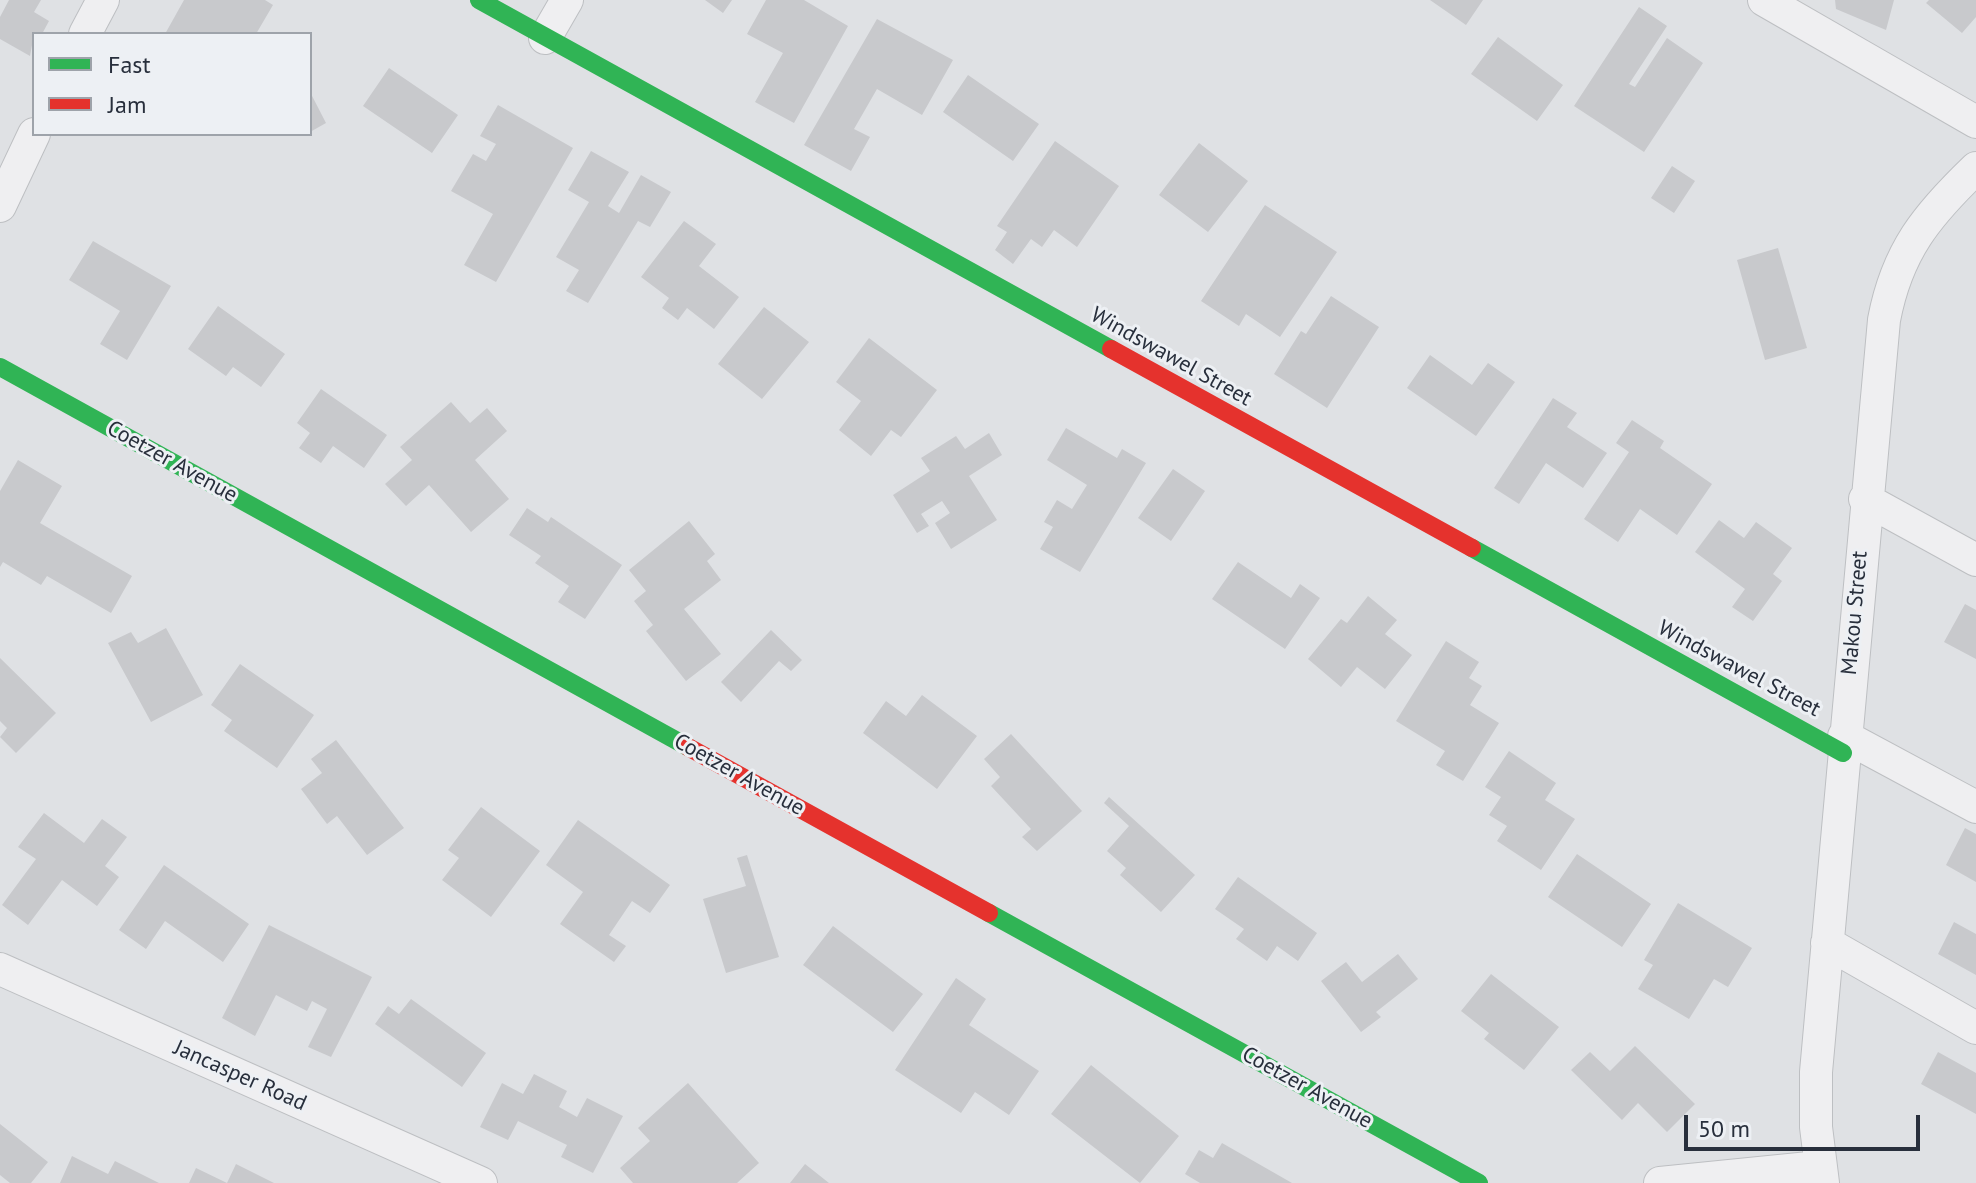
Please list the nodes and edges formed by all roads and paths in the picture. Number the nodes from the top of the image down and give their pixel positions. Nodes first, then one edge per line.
1 (103, 0) edge
2 (479, 0) edge
3 (567, 0) edge
4 (1764, 0) edge
5 (86, 32) edge
6 (545, 38) junction
7 (1976, 122) edge
8 (33, 136) edge
9 (1976, 168) edge
10 (0, 206) edge
11 (0, 367) edge
12 (1865, 499) junction
13 (1976, 560) edge
14 (1843, 744) junction
15 (1976, 807) edge
16 (1827, 943) junction
17 (0, 969) edge
18 (1976, 1028) edge
19 (1821, 1175) edge
20 (481, 1183) edge
21 (1479, 1183) edge
22 (1660, 1183) edge

1 - 5 street
2 - 6 street, Windswawel Street
3 - 6 street
4 - 7 street
6 - 14 street, Windswawel Street
8 - 10 street
9 - 12 street, Makou Street
11 - 21 street, Coetzer Avenue
12 - 13 street
12 - 14 street, Makou Street
14 - 15 street
14 - 16 street, Makou Street
16 - 18 street
16 - 19 street, Makou Street
17 - 20 street, Jancasper Road
19 - 22 street

